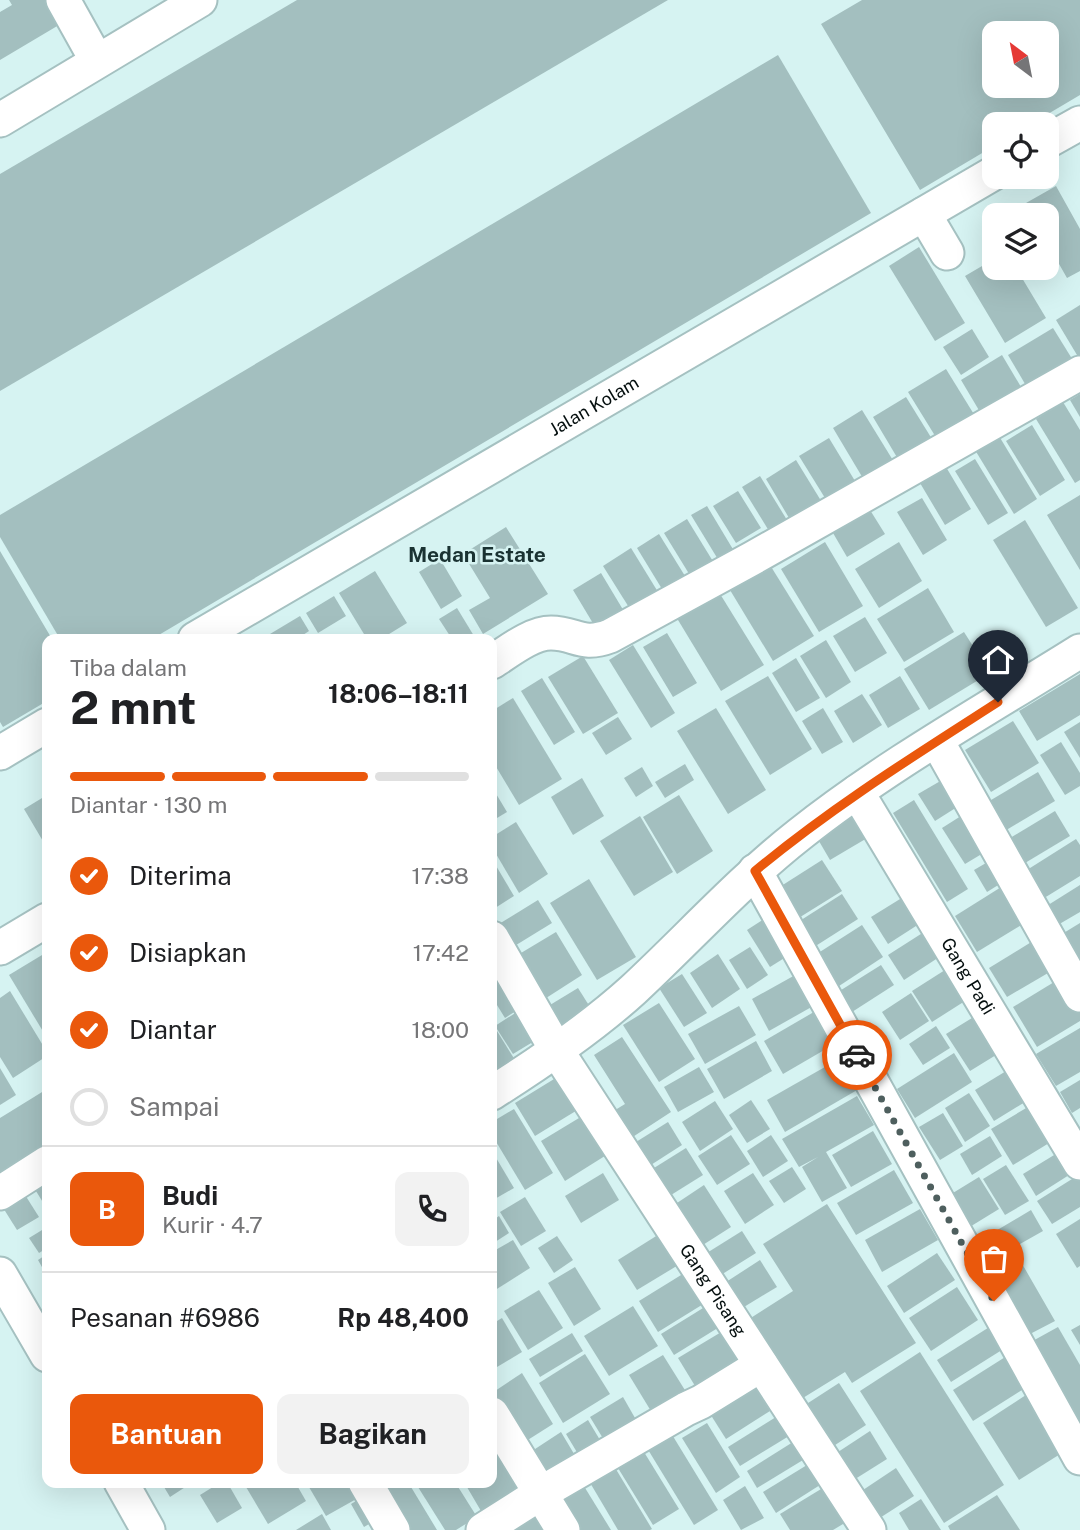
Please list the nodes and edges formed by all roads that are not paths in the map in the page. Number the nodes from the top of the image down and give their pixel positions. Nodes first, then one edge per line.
1 (63, 0) edge
2 (200, 0) edge
3 (97, 61) junction
4 (0, 120) edge
5 (1080, 123) edge
6 (1059, 135) edge
7 (982, 180) edge
8 (924, 214) junction
9 (947, 253) dead end
10 (1080, 373) edge
11 (204, 634) edge
12 (1080, 651) edge
13 (497, 659) edge
14 (42, 728) edge
15 (937, 741) junction
16 (0, 753) edge
17 (857, 792) junction
18 (755, 871) junction
19 (42, 923) edge
20 (497, 947) edge
21 (0, 948) edge
22 (1080, 995) edge
23 (557, 1051) junction
24 (497, 1090) edge
25 (1080, 1163) edge
26 (42, 1166) edge
27 (0, 1193) edge
28 (0, 1274) edge
29 (42, 1347) edge
30 (761, 1365) junction
31 (497, 1421) edge
32 (1080, 1458) edge
33 (124, 1488) edge
34 (368, 1488) edge
35 (541, 1493) junction
36 (142, 1528) edge
37 (393, 1530) edge
38 (483, 1530) edge
39 (563, 1530) edge
40 (869, 1530) edge

1 - 3 street
2 - 3 street
3 - 4 street
5 - 6 street
7 - 8 street, Jalan Kolam
8 - 9 street
8 - 11 street, Jalan Kolam
10 - 13 street
12 - 15 street
14 - 16 street
15 - 17 street
15 - 22 street
17 - 18 street
17 - 25 street, Gang Padi
18 - 23 street
18 - 32 street
19 - 21 street
20 - 23 street, Gang Pisang
23 - 24 street
23 - 30 street, Gang Pisang
26 - 27 street
28 - 29 street
30 - 35 street
30 - 40 street, Gang Pisang
31 - 35 street
33 - 36 street
34 - 37 street
35 - 38 street
35 - 39 street

